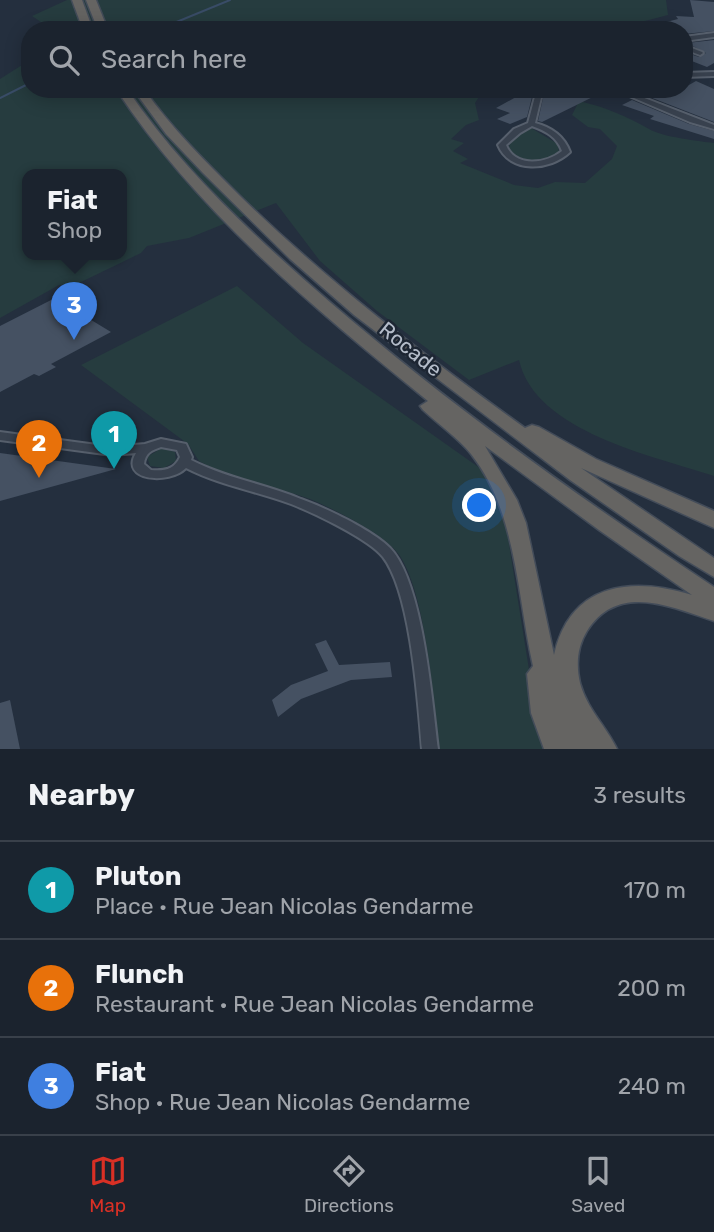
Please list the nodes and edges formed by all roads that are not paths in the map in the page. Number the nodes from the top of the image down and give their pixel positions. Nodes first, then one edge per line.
1 (77, 0) edge
2 (91, 0) edge
3 (85, 21) edge
4 (99, 21) edge
5 (714, 35) edge
6 (693, 37) edge
7 (693, 50) edge
8 (700, 53) dead end
9 (714, 74) edge
10 (693, 75) edge
11 (128, 98) edge
12 (145, 98) edge
13 (538, 98) edge
14 (642, 98) edge
15 (531, 124) junction
16 (714, 127) edge
17 (349, 327) junction
18 (429, 367) junction
19 (0, 436) edge
20 (146, 448) junction
21 (112, 451) junction
22 (138, 461) junction
23 (184, 462) junction
24 (714, 520) edge
25 (714, 569) edge
26 (714, 598) edge
27 (714, 612) edge
28 (539, 635) junction
29 (430, 749) edge
30 (557, 749) edge
31 (579, 749) edge
32 (604, 749) edge

1 - 3 highway
2 - 4 highway
5 - 6 street
7 - 8 street
9 - 10 street
11 - 17 highway, Rocade
12 - 18 highway
13 - 15 street
14 - 16 street
15 - 15 street
17 - 26 highway, Rocade
17 - 28 highway
18 - 24 highway
18 - 25 highway
19 - 21 street
20 - 21 street
20 - 22 street
20 - 23 street
21 - 22 street
22 - 23 street
23 - 29 street
27 - 32 highway
28 - 30 highway
28 - 31 highway

